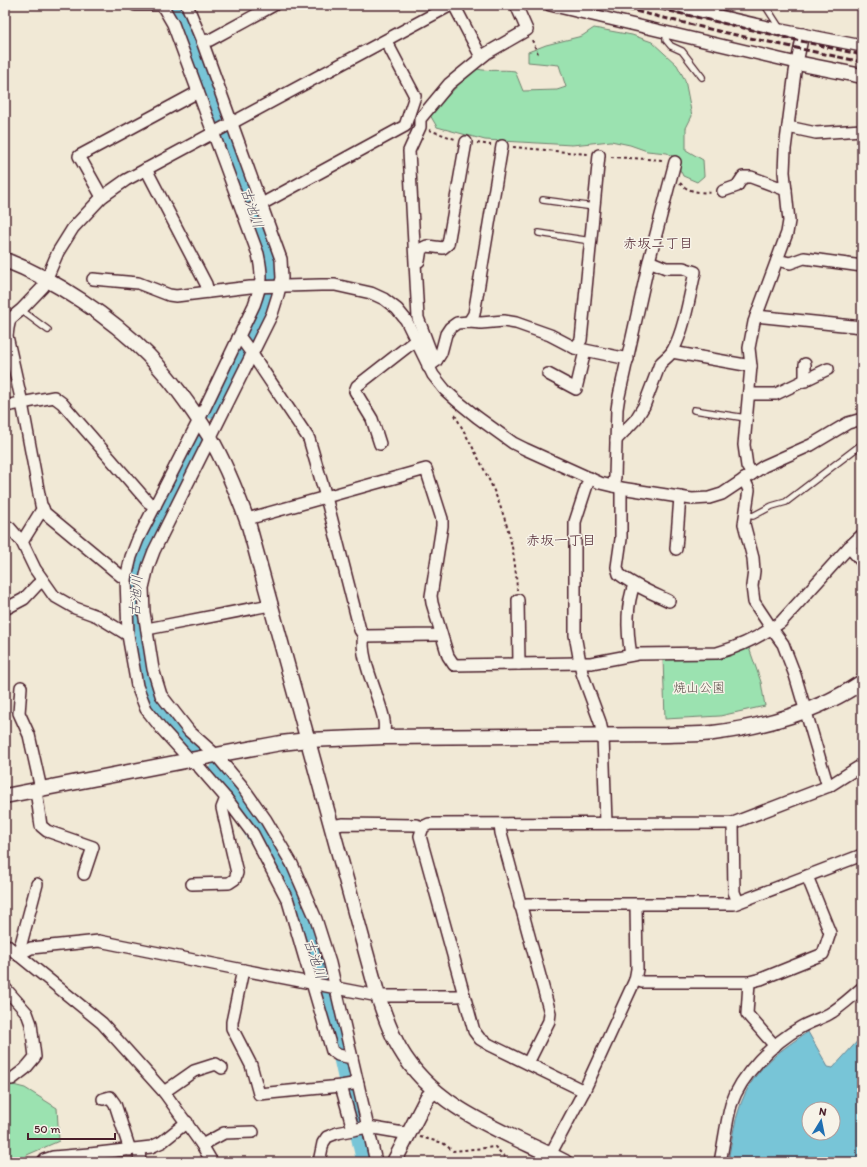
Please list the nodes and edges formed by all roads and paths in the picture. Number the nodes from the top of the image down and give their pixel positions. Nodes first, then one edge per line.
1 (135, 5) edge
2 (159, 5) edge
3 (162, 5) edge
4 (187, 5) edge
5 (274, 5) edge
6 (451, 5) edge
7 (454, 5) edge
8 (516, 5) edge
9 (550, 5) edge
10 (671, 5) edge
11 (765, 5) edge
12 (527, 30) junction
13 (781, 30) junction
14 (667, 32) junction
15 (803, 34) junction
16 (202, 41) junction
17 (386, 41) junction
18 (862, 46) edge
19 (479, 53) dead end
20 (539, 56) dead end
21 (797, 63) junction
22 (862, 76) edge
23 (702, 77) dead end
24 (198, 92) junction
25 (420, 127) junction
26 (788, 127) junction
27 (223, 128) junction
28 (862, 130) edge
29 (466, 142) junction
30 (502, 146) junction
31 (599, 155) junction
32 (675, 162) joint
33 (146, 170) junction
34 (671, 177) junction
35 (786, 190) junction
36 (723, 191) joint
37 (102, 197) junction
38 (543, 200) dead end
39 (594, 207) junction
40 (253, 209) junction
41 (538, 233) dead end
42 (591, 241) junction
43 (5, 260) edge
44 (777, 260) junction
45 (649, 261) junction
46 (862, 266) edge
47 (47, 279) junction
48 (93, 279) dead end
49 (415, 279) junction
50 (271, 287) junction
51 (208, 292) junction
52 (21, 310) junction
53 (756, 316) junction
54 (469, 322) junction
55 (862, 327) edge
56 (6, 328) edge
57 (48, 330) dead end
58 (240, 339) junction
59 (416, 340) junction
60 (580, 349) junction
61 (672, 352) junction
62 (252, 353) junction
63 (628, 359) junction
64 (432, 364) junction
65 (805, 364) dead end
66 (751, 366) junction
67 (828, 369) dead end
68 (548, 374) dead end
69 (804, 381) junction
70 (749, 394) junction
71 (456, 400) junction
72 (22, 403) junction
73 (5, 406) edge
74 (694, 410) dead end
75 (746, 418) junction
76 (862, 418) edge
77 (199, 420) junction
78 (210, 438) junction
79 (616, 440) junction
80 (380, 444) dead end
81 (862, 444) edge
82 (748, 477) junction
83 (590, 478) junction
84 (617, 487) junction
85 (326, 497) junction
86 (680, 497) junction
87 (42, 508) junction
88 (154, 511) junction
89 (745, 515) junction
90 (247, 519) junction
91 (5, 525) edge
92 (166, 526) junction
93 (862, 535) edge
94 (22, 542) junction
95 (849, 547) junction
96 (676, 549) dead end
97 (862, 562) edge
98 (126, 578) junction
99 (43, 581) junction
100 (634, 585) junction
101 (518, 600) joint
102 (669, 601) dead end
103 (270, 605) junction
104 (5, 609) edge
105 (147, 629) junction
106 (772, 629) junction
107 (128, 634) junction
108 (441, 634) junction
109 (364, 636) junction
110 (631, 655) junction
111 (580, 663) junction
112 (518, 664) junction
113 (862, 682) edge
114 (21, 687) dead end
115 (806, 710) junction
116 (603, 736) junction
117 (384, 737) junction
118 (308, 740) junction
119 (216, 755) junction
120 (190, 760) junction
121 (862, 765) edge
122 (829, 786) junction
123 (38, 790) junction
124 (5, 796) edge
125 (226, 798) junction
126 (733, 823) junction
127 (606, 824) junction
128 (500, 825) junction
129 (332, 826) junction
130 (423, 827) junction
131 (862, 855) edge
132 (84, 874) dead end
133 (807, 876) junction
134 (37, 884) dead end
135 (192, 884) dead end
136 (738, 902) junction
137 (636, 905) junction
138 (520, 906) junction
139 (5, 944) edge
140 (18, 955) junction
141 (243, 970) junction
142 (635, 980) junction
143 (749, 982) junction
144 (315, 984) junction
145 (5, 988) edge
146 (334, 988) junction
147 (862, 988) edge
148 (464, 995) junction
149 (378, 996) junction
150 (775, 1046) junction
151 (346, 1056) junction
152 (528, 1062) junction
153 (222, 1068) dead end
154 (5, 1079) edge
155 (356, 1084) junction
156 (342, 1086) junction
157 (434, 1091) junction
158 (584, 1091) junction
159 (164, 1092) junction
160 (103, 1099) dead end
161 (187, 1122) junction
162 (360, 1128) junction
163 (253, 1132) dead end
164 (409, 1134) junction
165 (202, 1145) junction
166 (134, 1149) junction
167 (90, 1154) junction
168 (550, 1155) junction
169 (43, 1162) edge
170 (79, 1162) edge
171 (140, 1162) edge
172 (212, 1162) edge
173 (318, 1162) edge
174 (376, 1162) edge
175 (394, 1162) edge
176 (510, 1162) edge
177 (565, 1162) edge
178 (720, 1162) edge

1 - 2 street
3 - 24 street
4 - 16 street
5 - 16 street
6 - 17 street
7 - 19 street
8 - 12 street
9 - 14 street
10 - 13 street
11 - 13 lane
12 - 20 path
12 - 25 street
13 - 15 street
14 - 21 street
14 - 23 lane
15 - 18 street
15 - 21 street
16 - 27 street
17 - 27 street
17 - 40 street
21 - 22 street
21 - 26 street
24 - 27 street
24 - 37 street
25 - 29 path
25 - 49 street
26 - 28 street
26 - 35 street
27 - 33 street
27 - 40 street
27 - 40 street
29 - 30 path
29 - 49 street
30 - 31 path
30 - 54 street
31 - 32 path
31 - 39 street
32 - 34 street
33 - 37 street
33 - 51 street
34 - 36 path
34 - 45 street
35 - 36 street
35 - 44 street
37 - 47 street
38 - 39 lane
39 - 42 street
40 - 50 street
40 - 50 street
41 - 42 lane
42 - 60 street
43 - 47 street
44 - 46 street
44 - 53 street
45 - 61 street
45 - 63 street
47 - 52 street
47 - 77 street
48 - 51 street
49 - 64 street
50 - 51 street
50 - 58 street
50 - 59 street
50 - 62 street
52 - 56 street
52 - 57 lane
53 - 55 street
53 - 66 street
54 - 60 street
54 - 64 street
56 - 72 street
58 - 62 street
58 - 77 street
59 - 64 street
59 - 80 street
60 - 63 street
60 - 68 street
61 - 66 street
61 - 79 street
62 - 78 street
62 - 85 street
63 - 79 street
64 - 71 street
65 - 69 street
66 - 70 street
67 - 69 street
69 - 70 street
70 - 75 street
71 - 83 street
71 - 101 path
72 - 73 street
72 - 87 street
72 - 88 street
74 - 75 lane
75 - 82 street
76 - 82 street
77 - 78 street
77 - 88 street
78 - 90 street
78 - 92 street
79 - 84 street
81 - 89 lane
82 - 86 street
82 - 89 street
83 - 84 street
83 - 111 street
84 - 86 street
84 - 100 street
85 - 90 street
85 - 108 street
85 - 109 street
86 - 96 street
87 - 94 street
87 - 98 street
88 - 92 street
88 - 98 street
89 - 106 street
90 - 103 street
91 - 94 street
92 - 105 street
93 - 95 street
94 - 99 street
95 - 97 street
95 - 106 street
98 - 107 street
99 - 104 street
99 - 107 street
100 - 102 street
100 - 110 street
101 - 112 street
103 - 105 street
103 - 118 street
105 - 119 street
106 - 110 street
106 - 115 street
107 - 120 street
108 - 109 street
108 - 112 street
109 - 117 street
110 - 111 street
111 - 112 street
111 - 116 street
113 - 115 street
114 - 123 street
115 - 116 street
115 - 122 street
116 - 117 street
116 - 127 street
117 - 118 street
118 - 119 street
118 - 129 street
119 - 120 street
119 - 146 street
120 - 123 street
120 - 125 street
121 - 122 street
122 - 126 street
123 - 124 street
123 - 132 street
125 - 135 street
125 - 144 street
126 - 127 street
126 - 136 street
127 - 128 street
128 - 130 street
128 - 138 street
129 - 130 street
129 - 149 street
130 - 148 street
131 - 133 street
133 - 136 street
133 - 143 street
134 - 140 street
136 - 137 street
137 - 138 street
137 - 142 street
138 - 152 street
139 - 140 street
140 - 141 street
140 - 159 street
141 - 144 street
141 - 156 street
142 - 143 street
142 - 158 street
143 - 150 street
144 - 146 street
144 - 151 street
145 - 154 street
146 - 149 street
146 - 151 street
147 - 150 street
148 - 149 street
148 - 152 street
149 - 157 street
150 - 178 street
151 - 155 street
152 - 158 street
153 - 159 street
155 - 156 street
155 - 162 street
156 - 162 street
157 - 164 street
157 - 168 street
158 - 168 street
159 - 161 street
160 - 166 street
161 - 165 street
161 - 166 street
162 - 164 street
162 - 173 street
162 - 174 street
163 - 165 street
164 - 175 street
164 - 176 path
165 - 172 street
166 - 167 street
166 - 171 street
167 - 169 street
167 - 170 street
168 - 177 street

